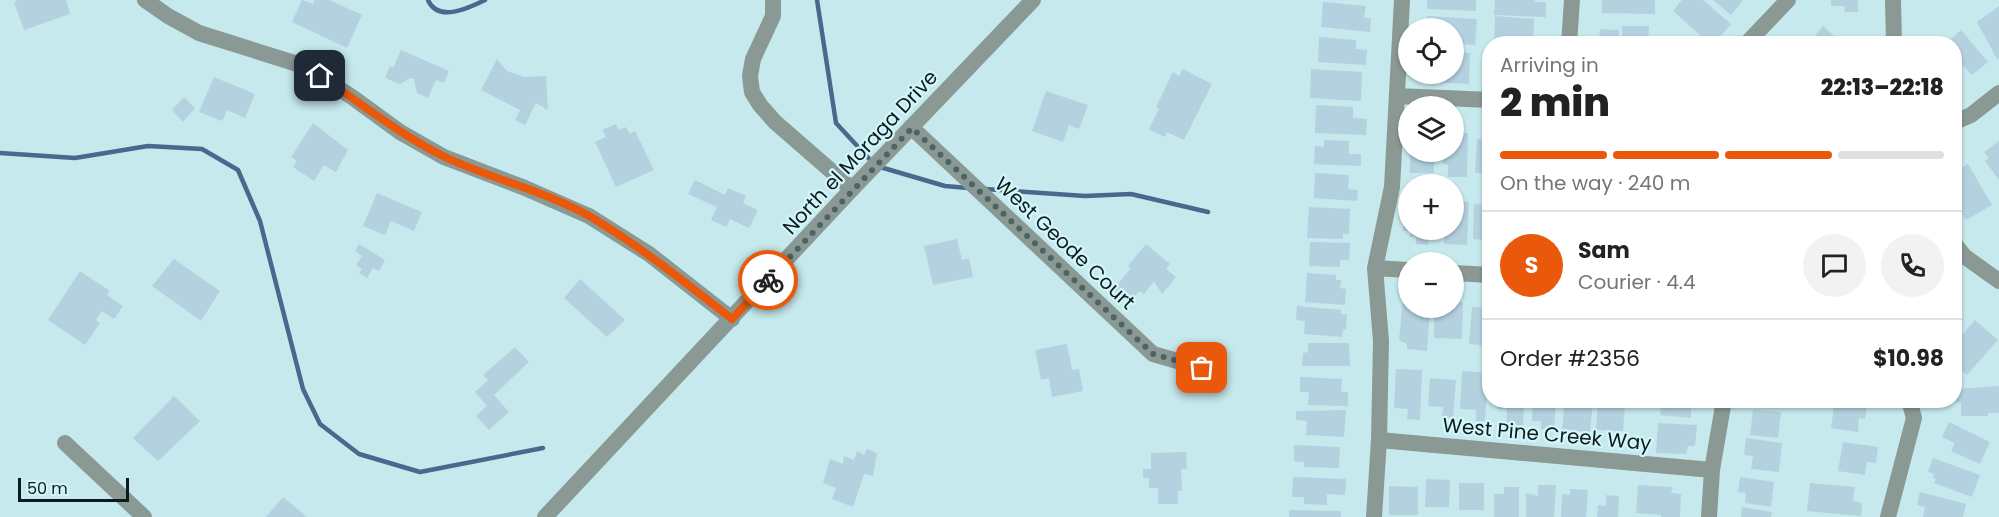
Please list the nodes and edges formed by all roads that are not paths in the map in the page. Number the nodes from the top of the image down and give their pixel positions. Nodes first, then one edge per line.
1 (145, 0) edge
2 (773, 0) edge
3 (1033, 0) edge
4 (1402, 0) edge
5 (1572, 0) edge
6 (1788, 0) edge
7 (1893, 0) edge
8 (1570, 36) edge
9 (1754, 36) edge
10 (1894, 36) edge
11 (1999, 93) edge
12 (1398, 96) joint
13 (1464, 99) edge
14 (1482, 100) edge
15 (1962, 119) edge
16 (912, 128) junction
17 (852, 189) junction
18 (1962, 253) edge
19 (1375, 268) junction
20 (1398, 269) edge
21 (1464, 274) edge
22 (1482, 275) edge
23 (1999, 281) edge
24 (732, 319) junction
25 (1202, 368) dead end
26 (1723, 408) edge
27 (1911, 408) edge
28 (1379, 440) junction
29 (65, 443) dead end
30 (1712, 470) junction
31 (144, 517) edge
32 (545, 517) edge
33 (1374, 517) edge
34 (1709, 517) edge
35 (1888, 517) edge

1 - 24 street
2 - 17 street
3 - 16 street, North el Moraga Drive
4 - 12 street
5 - 8 street
6 - 9 street
7 - 10 street
11 - 15 street
12 - 19 street
13 - 14 street
16 - 17 street, North el Moraga Drive
16 - 25 street, West Geode Court
17 - 24 street, North el Moraga Drive
18 - 23 street
19 - 20 street
19 - 28 street
21 - 22 street
24 - 32 street, North el Moraga Drive
26 - 30 street
27 - 35 street
28 - 30 street, West Pine Creek Way
28 - 33 street
29 - 31 street
30 - 34 street

